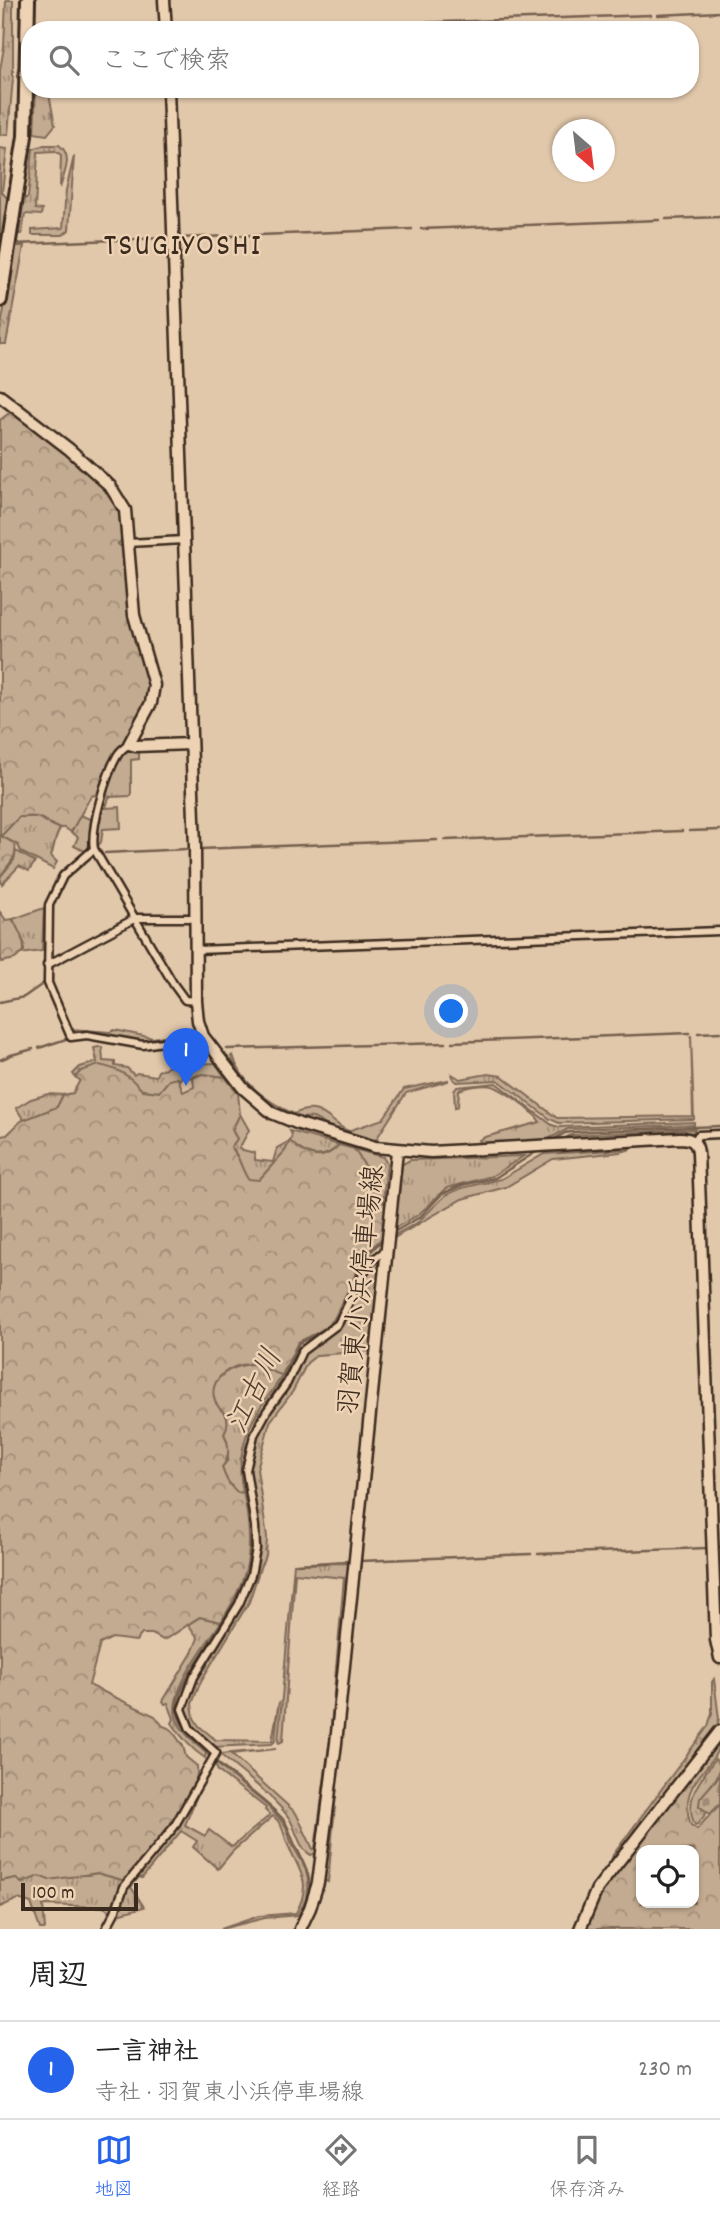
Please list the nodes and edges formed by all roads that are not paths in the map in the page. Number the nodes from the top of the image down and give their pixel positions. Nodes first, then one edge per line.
1 (21, 0) edge
2 (28, 0) edge
3 (164, 0) edge
4 (28, 21) edge
5 (165, 21) edge
6 (26, 98) edge
7 (167, 98) edge
8 (11, 234) junction
9 (0, 300) edge
10 (0, 396) edge
11 (184, 540) junction
12 (128, 543) junction
13 (129, 744) junction
14 (191, 744) junction
15 (94, 849) junction
16 (136, 918) junction
17 (196, 918) junction
18 (720, 931) edge
19 (196, 950) junction
20 (47, 965) junction
21 (196, 1001) junction
22 (203, 1036) junction
23 (720, 1134) edge
24 (694, 1142) junction
25 (397, 1151) junction
26 (385, 1251) junction
27 (720, 1658) edge
28 (720, 1731) edge
29 (106, 1929) edge
30 (300, 1929) edge
31 (580, 1929) edge

1 - 8 highway
2 - 4 highway
3 - 5 main road
6 - 8 highway
7 - 11 main road, 羽賀東小浜停車場線
8 - 9 highway
10 - 12 main road
11 - 12 street
11 - 14 main road, 羽賀東小浜停車場線
12 - 13 main road
13 - 14 main road
13 - 15 street
14 - 17 main road, 羽賀東小浜停車場線
15 - 16 street
15 - 20 street
16 - 17 street
16 - 20 street
16 - 21 street
17 - 19 main road, 羽賀東小浜停車場線
18 - 19 street
19 - 21 main road, 羽賀東小浜停車場線
20 - 22 street
21 - 22 main road, 羽賀東小浜停車場線
22 - 25 main road, 羽賀東小浜停車場線
23 - 24 street
24 - 25 main road
24 - 27 main road
25 - 26 main road, 羽賀東小浜停車場線
26 - 29 street
26 - 30 main road, 羽賀東小浜停車場線
28 - 31 main road

